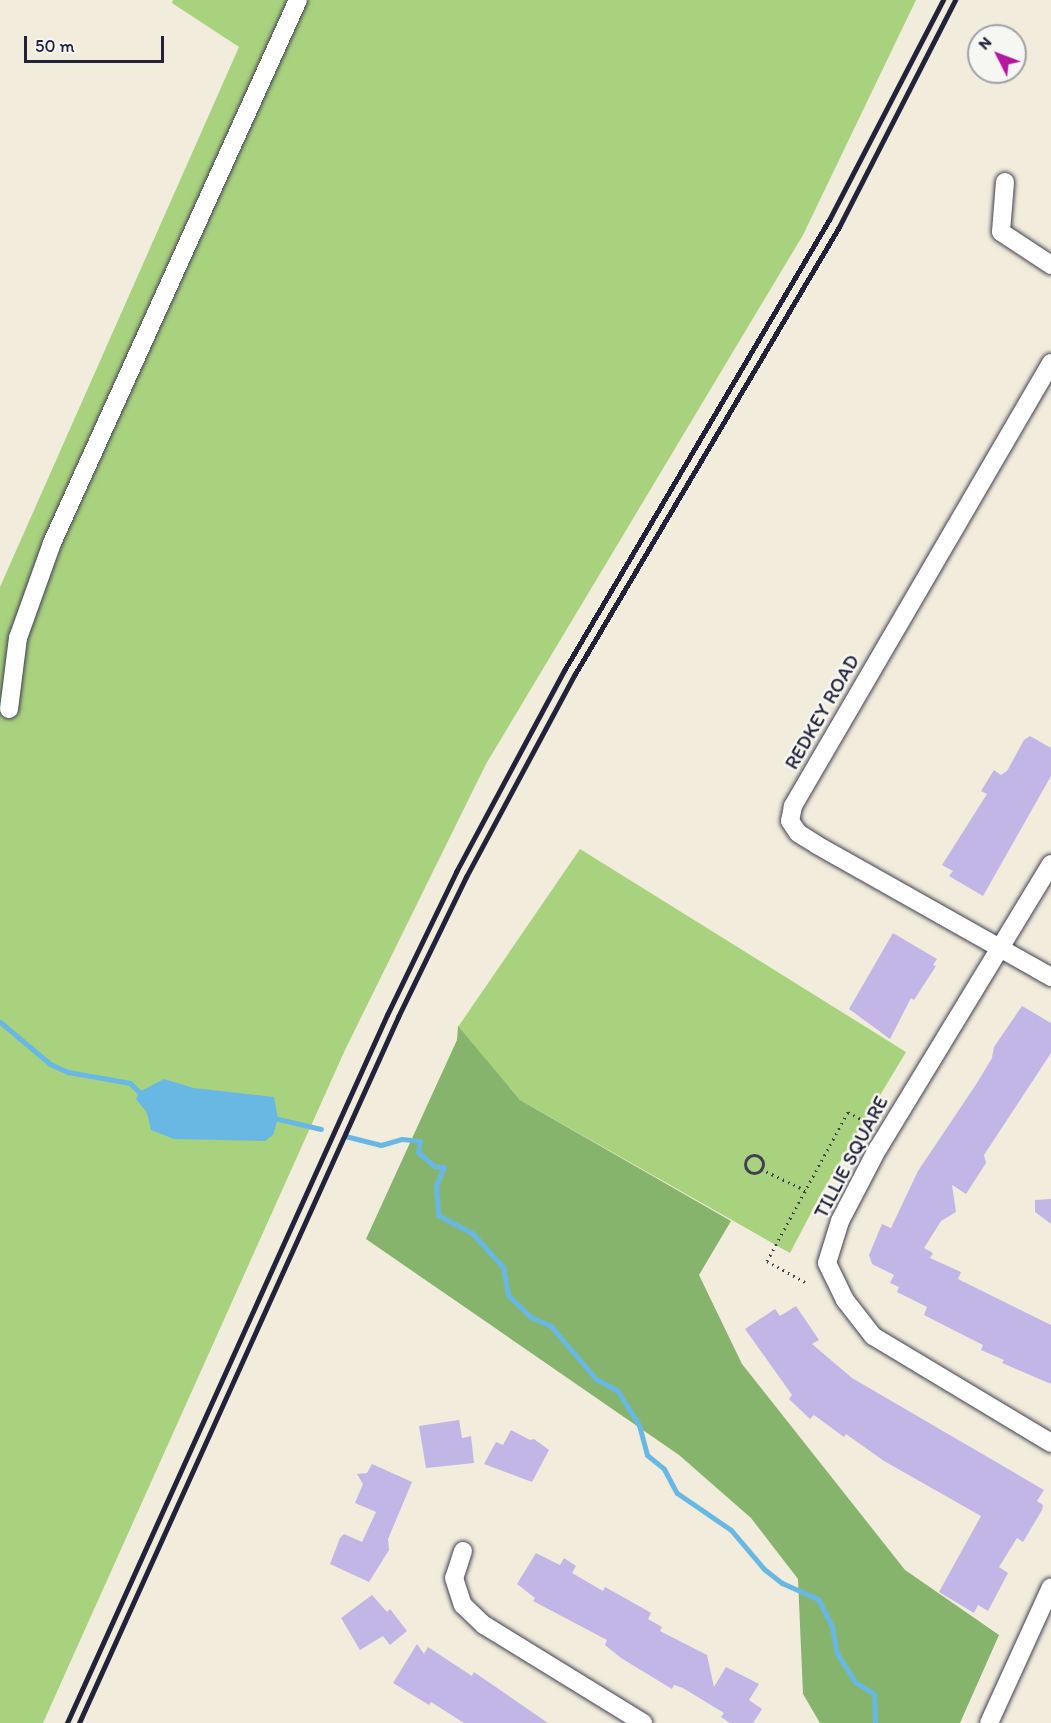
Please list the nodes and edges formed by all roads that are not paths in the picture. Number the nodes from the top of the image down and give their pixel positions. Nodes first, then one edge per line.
1 (298, 0) edge
2 (1005, 182) dead end
3 (1051, 265) edge
4 (1051, 363) edge
5 (9, 709) dead end
6 (1051, 864) edge
7 (1002, 949) junction
8 (1051, 977) edge
9 (1051, 1443) edge
10 (463, 1551) dead end
11 (1051, 1587) edge
12 (643, 1723) edge
13 (989, 1723) edge

1 - 5 street
2 - 3 street
4 - 7 street, REDKEY ROAD
6 - 7 street, TILLIE SQUARE
7 - 8 street, REDKEY ROAD
7 - 9 street, TILLIE SQUARE
10 - 12 street
11 - 13 street

